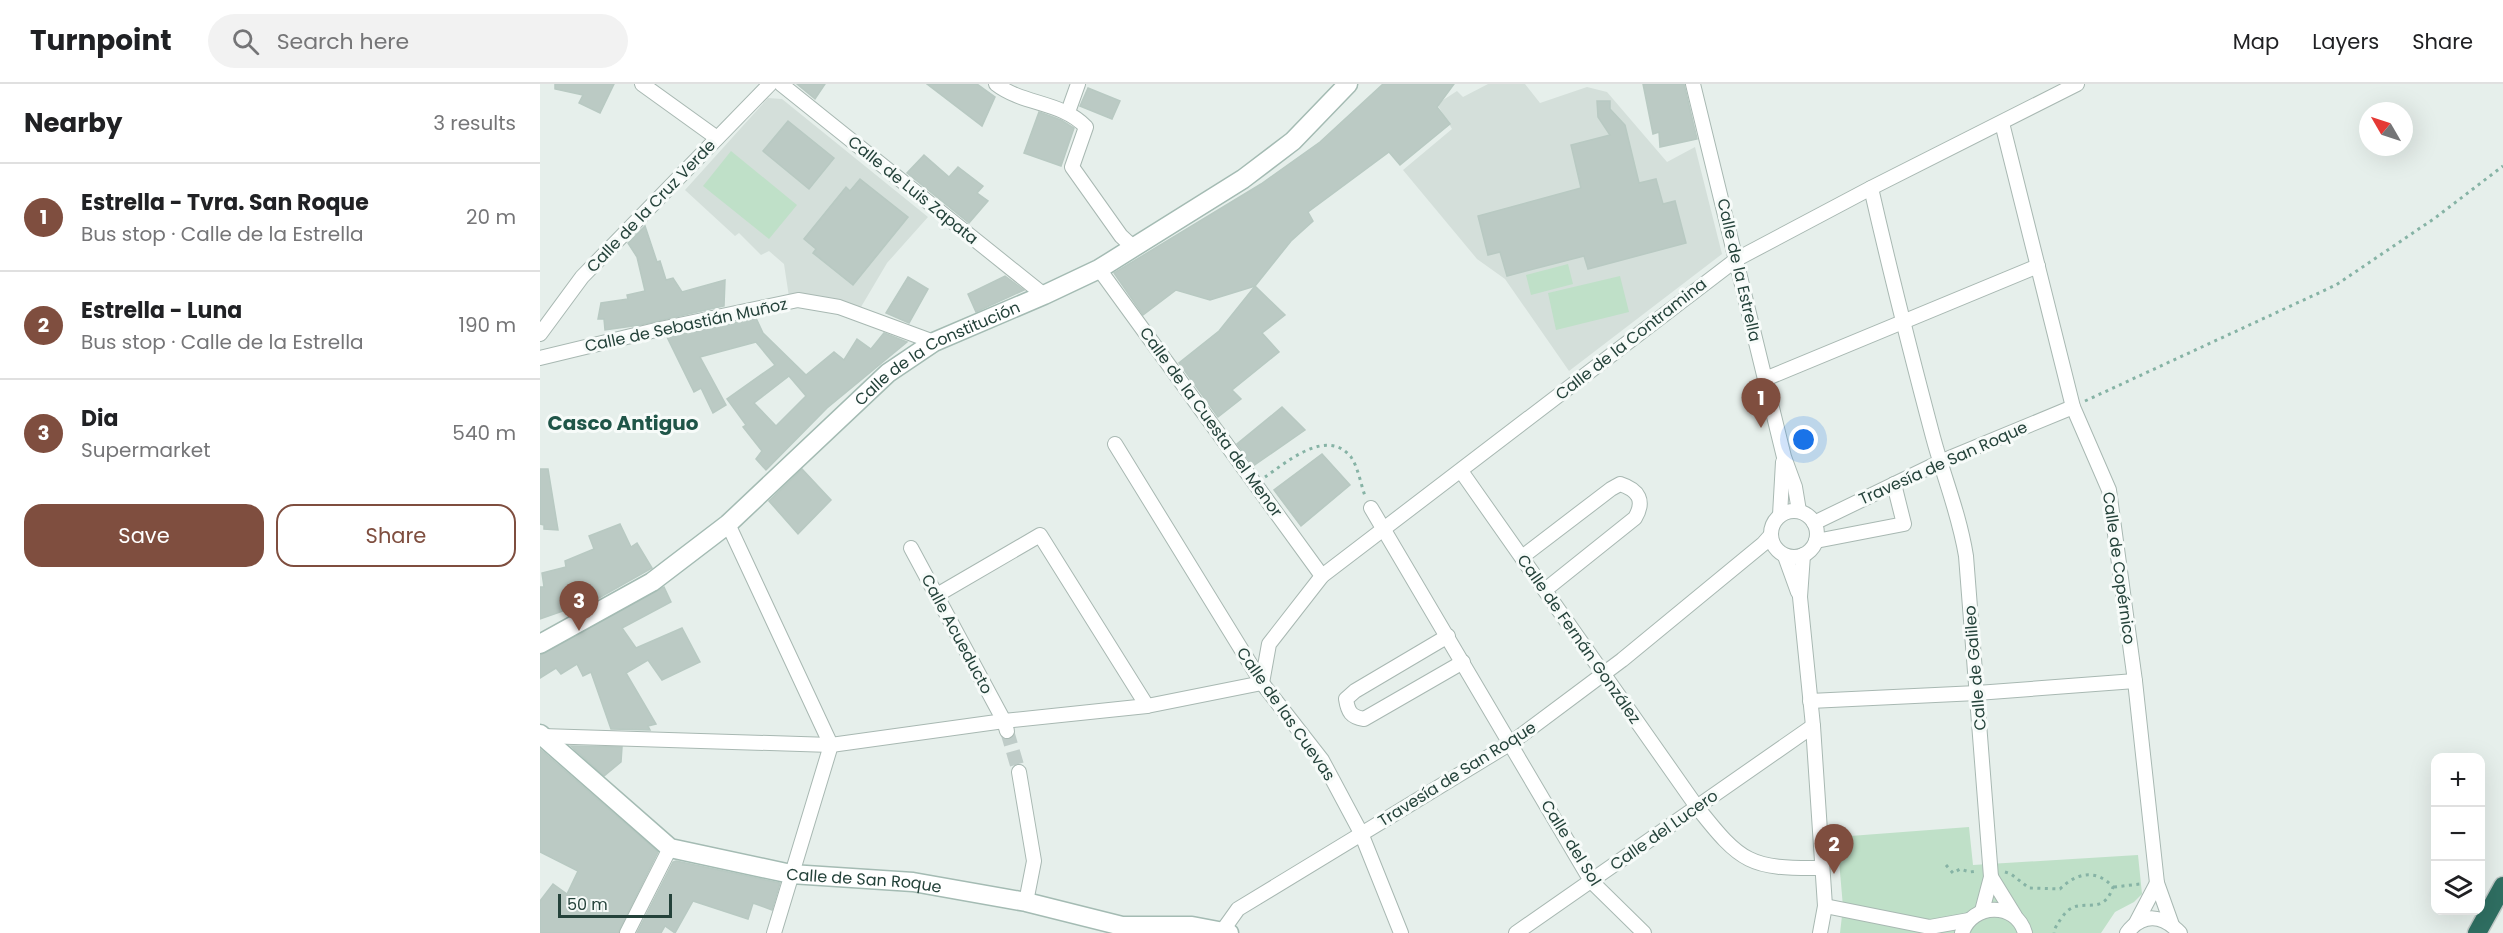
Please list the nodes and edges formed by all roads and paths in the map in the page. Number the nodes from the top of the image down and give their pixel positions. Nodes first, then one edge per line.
1 (642, 84) edge
2 (770, 84) edge
3 (781, 84) edge
4 (996, 84) edge
5 (1078, 84) edge
6 (1348, 84) edge
7 (1692, 84) edge
8 (2077, 84) edge
9 (1068, 111) junction
10 (2002, 123) junction
11 (717, 138) junction
12 (2503, 166) edge
13 (1871, 188) junction
14 (1134, 248) junction
15 (1737, 259) junction
16 (2038, 266) junction
17 (1099, 269) junction
18 (1044, 295) junction
19 (1903, 323) junction
20 (540, 334) edge
21 (934, 342) junction
22 (540, 358) edge
23 (1765, 379) junction
24 (2073, 407) junction
25 (1115, 444) dead end
26 (1784, 457) junction
27 (1940, 462) junction
28 (1461, 471) junction
29 (1257, 483) junction
30 (1894, 484) junction
31 (1371, 508) joint
32 (1799, 512) junction
33 (1780, 515) junction
34 (1814, 523) junction
35 (728, 524) junction
36 (1384, 529) junction
37 (1770, 535) junction
38 (1816, 541) junction
39 (911, 548) dead end
40 (1782, 554) junction
41 (1803, 555) junction
42 (1522, 557) junction
43 (1741, 561) junction
44 (1322, 576) junction
45 (1545, 590) junction
46 (937, 596) junction
47 (1800, 597) junction
48 (1448, 636) junction
49 (540, 644) edge
50 (1463, 662) junction
51 (1604, 674) junction
52 (2135, 681) junction
53 (1262, 683) junction
54 (1977, 693) junction
55 (1810, 701) junction
56 (1147, 706) junction
57 (1005, 726) junction
58 (1813, 726) junction
59 (541, 735) edge
60 (1511, 743) junction
61 (831, 745) junction
62 (1018, 772) tunnel mouth
63 (1697, 807) junction
64 (1361, 833) junction
65 (670, 848) junction
66 (1946, 865) dead end
67 (1822, 868) junction
68 (1991, 873) junction
69 (791, 874) junction
70 (1591, 880) junction
71 (2157, 883) junction
72 (2113, 887) junction
73 (2503, 887) edge
74 (1026, 902) junction
75 (1825, 906) junction
76 (1982, 911) junction
77 (2015, 917) junction
78 (1969, 920) junction
79 (2132, 928) edge
80 (2176, 929) edge
81 (1934, 930) edge
82 (1226, 932) edge
83 (2026, 932) edge
84 (627, 933) edge
85 (774, 933) edge
86 (1401, 933) edge
87 (1516, 933) edge
88 (1644, 933) edge
89 (1820, 933) edge
90 (1962, 933) edge
91 (2054, 933) edge
92 (2477, 933) edge
93 (2486, 933) edge

1 - 11 street
2 - 11 street, Calle de la Cruz Verde
3 - 18 street, Calle de Luis Zapata
4 - 9 street
5 - 9 street
6 - 14 street, Calle de la Constitución
7 - 15 street, Calle de la Estrella
8 - 10 street, Calle de la Contramina
9 - 14 street
10 - 13 street, Calle de la Contramina
10 - 16 street, Calle de Copérnico
11 - 20 street, Calle de la Cruz Verde
12 - 24 path
13 - 15 street, Calle de la Contramina
13 - 19 street, Calle de Galileo
14 - 17 street, Calle de la Constitución
15 - 23 street, Calle de la Estrella
15 - 28 street, Calle de la Contramina
16 - 19 street
16 - 24 street, Calle de Copérnico
17 - 18 street, Calle de la Constitución
17 - 29 street, Calle de la Cuesta del Menor
18 - 21 street, Calle de la Constitución
19 - 23 street
19 - 27 street, Calle de Galileo
21 - 22 street, Calle de Sebastián Muñoz
21 - 35 street, Calle de la Constitución
23 - 26 street, Calle de la Estrella
24 - 27 street, Travesía de San Roque
24 - 52 street, Calle de Copérnico
25 - 53 street, Calle de las Cuevas
26 - 32 street, Calle de la Estrella
26 - 33 street, Calle de la Estrella
27 - 30 street, Travesía de San Roque
27 - 54 street, Calle de Galileo
28 - 36 street, Calle de la Contramina
28 - 42 street, Calle de Fernán González
29 - 31 path
29 - 44 street, Calle de la Cuesta del Menor
30 - 34 street, Travesía de San Roque
30 - 38 street
31 - 36 street, Calle del Sol
32 - 33 street
32 - 34 street
33 - 37 street
34 - 38 street
35 - 49 street, Calle de la Constitución
35 - 61 street
36 - 44 street, Calle de la Contramina
36 - 48 street, Calle del Sol
37 - 40 street
37 - 43 street, Travesía de San Roque
38 - 41 street
39 - 46 street, Calle Acueducto
40 - 41 street
40 - 43 street, Travesía de San Roque
40 - 47 street
41 - 47 street
42 - 45 street, Calle de Fernán González
42 - 45 street
43 - 51 street, Travesía de San Roque
44 - 53 street, Calle de la Contramina
45 - 51 street, Calle de Fernán González
46 - 56 street
46 - 57 street, Calle Acueducto
47 - 55 street
48 - 50 street, Calle del Sol
48 - 50 street
50 - 60 street, Calle del Sol
51 - 60 street, Travesía de San Roque
51 - 63 street, Calle de Fernán González
52 - 54 street
52 - 71 street, Calle de Copérnico
53 - 56 street
53 - 64 street, Calle de las Cuevas
54 - 55 street
54 - 68 street, Calle de Galileo
55 - 58 street
56 - 57 street
57 - 61 street
58 - 63 street, Calle del Lucero
58 - 67 street
59 - 61 street
59 - 65 street, Calle de San Roque
60 - 64 street, Travesía de San Roque
60 - 70 street, Calle del Sol
61 - 69 street
62 - 74 street
63 - 67 street, Calle de Fernán González
63 - 70 street, Calle del Lucero
64 - 82 street, Travesía de San Roque
64 - 86 street, Calle de las Cuevas
65 - 69 street, Calle de San Roque
65 - 84 street
66 - 68 path
67 - 75 street
68 - 72 path
68 - 76 street, Calle de Galileo
68 - 77 street, Calle de Galileo
69 - 74 street, Calle de San Roque
69 - 85 street
70 - 87 street, Calle del Lucero
70 - 88 street, Calle del Sol
71 - 72 path
71 - 79 street
71 - 80 street, Calle de Copérnico
72 - 91 path
73 - 92 highway
73 - 93 highway
74 - 82 street, Calle de San Roque
75 - 81 street
75 - 89 street
76 - 77 street
76 - 78 street
77 - 83 street, Calle de Galileo
78 - 81 street
78 - 90 street
79 - 80 street

